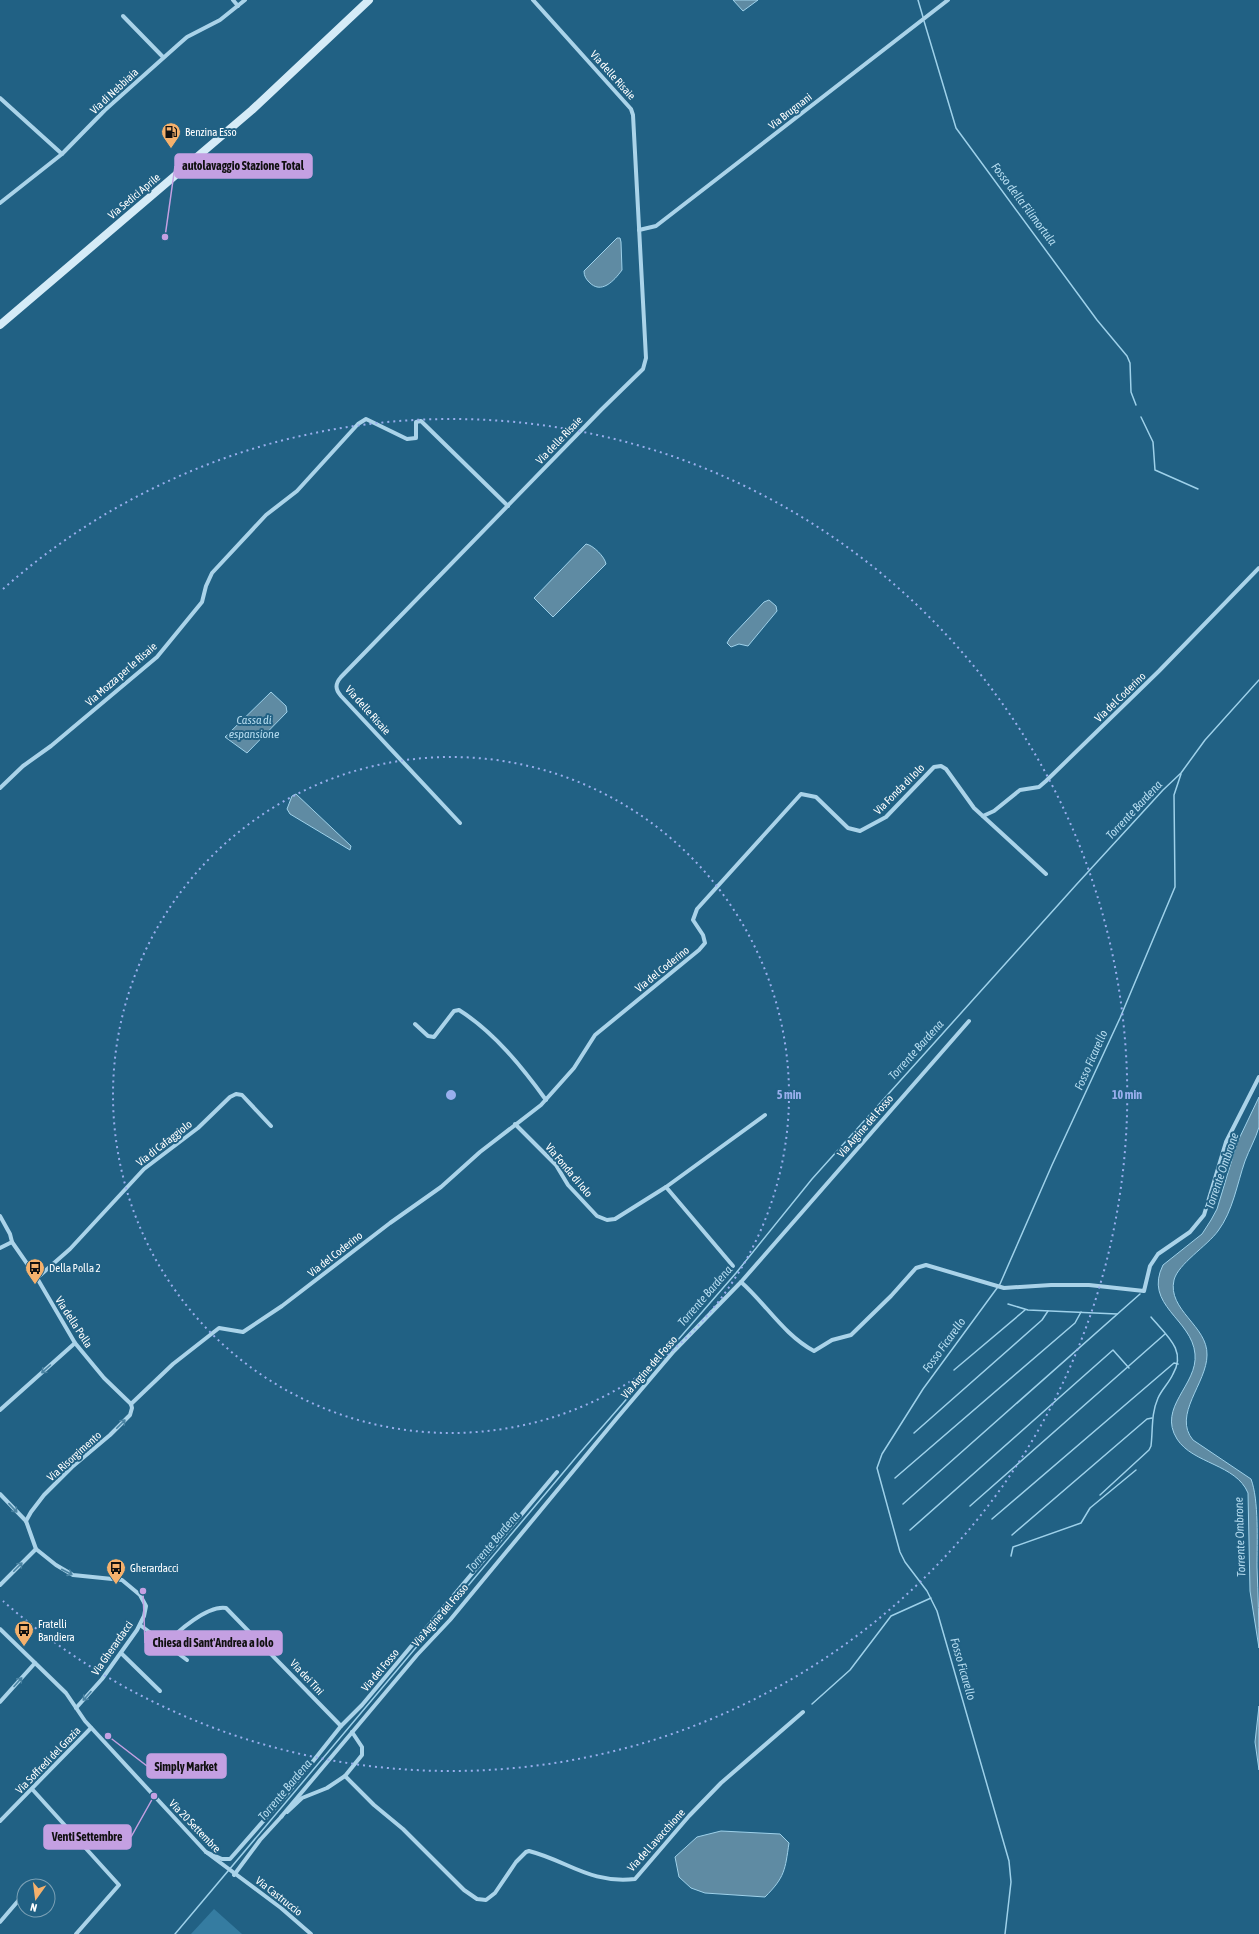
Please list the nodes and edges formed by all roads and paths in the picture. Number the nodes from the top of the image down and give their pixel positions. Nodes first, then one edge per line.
1 (233, 0) edge
2 (245, 0) edge
3 (369, 0) edge
4 (533, 0) edge
5 (948, 0) edge
6 (238, 6) junction
7 (123, 16) dead end
8 (163, 58) junction
9 (0, 98) edge
10 (62, 154) junction
11 (0, 203) edge
12 (639, 230) junction
13 (0, 325) edge
14 (508, 506) junction
15 (1258, 570) edge
16 (0, 788) edge
17 (805, 794) joint
18 (983, 816) junction
19 (460, 823) dead end
20 (1046, 874) dead end
21 (969, 1021) dead end
22 (415, 1024) dead end
23 (1259, 1078) edge
24 (546, 1100) junction
25 (765, 1115) dead end
26 (515, 1124) junction
27 (271, 1126) dead end
28 (666, 1187) junction
29 (0, 1216) edge
30 (12, 1242) junction
31 (0, 1248) edge
32 (733, 1266) dead end
33 (37, 1278) junction
34 (741, 1282) junction
35 (75, 1343) junction
36 (131, 1404) junction
37 (0, 1410) edge
38 (557, 1472) dead end
39 (0, 1494) edge
40 (26, 1521) junction
41 (36, 1549) junction
42 (0, 1586) edge
43 (140, 1625) junction
44 (0, 1629) edge
45 (166, 1645) junction
46 (121, 1653) junction
47 (187, 1660) dead end
48 (35, 1663) junction
49 (160, 1691) dead end
50 (0, 1702) edge
51 (76, 1708) junction
52 (803, 1712) dead end
53 (341, 1726) junction
54 (91, 1728) junction
55 (352, 1732) junction
56 (345, 1776) junction
57 (32, 1789) junction
58 (281, 1817) junction
59 (0, 1821) edge
60 (206, 1852) junction
61 (234, 1874) junction
62 (16, 1903) edge
63 (0, 1922) edge
64 (76, 1934) edge
65 (311, 1934) edge

1 - 6 street
2 - 6 street, Via di Nebbiaia
3 - 13 main road, Via Sedici Aprile
4 - 12 street, Via delle Risaie
5 - 12 street, Via Brugnani
6 - 8 street, Via di Nebbiaia
7 - 8 street
8 - 10 street, Via di Nebbiaia
9 - 10 street
10 - 11 street, Via di Nebbiaia
12 - 14 street, Via delle Risaie
14 - 16 street, Via Mozza per le Risaie
14 - 19 street, Via delle Risaie
15 - 18 street, Via del Coderino
17 - 18 street, Via Fonda di Iolo
17 - 24 street, Via del Coderino
18 - 20 street, Via Fonda di Iolo
21 - 34 street, Via Argine del Fosso
22 - 24 street
23 - 34 street
24 - 26 street, Via del Coderino
25 - 28 street, Via Fonda di Iolo
26 - 28 street, Via Fonda di Iolo
26 - 36 street, Via del Coderino
27 - 33 street, Via di Cafaggiolo
28 - 32 street
29 - 30 street, Via della Polla
30 - 31 street
30 - 33 street, Via della Polla
33 - 35 street, Via della Polla
34 - 55 street, Via Argine del Fosso
35 - 36 street, Via della Polla
35 -> 37 street
40 -> 36 street, Via Risorgimento
38 - 53 street, Via del Fosso
39 -> 40 street
40 - 41 street
42 -> 41 street
41 -> 43 street, Via Gherardacci
43 - 45 street
43 - 46 street, Via Gherardacci
44 - 48 street, Via 20 Settembre
45 - 47 street
45 - 53 street, Via dei Tini
46 - 49 street
46 -> 51 street, Via Gherardacci
50 -> 48 street
48 - 51 street, Via 20 Settembre
51 - 54 street, Via 20 Settembre
52 - 56 street, Via del Lavacchione
53 - 60 street, Via del Fosso
54 - 57 street, Via Soffredi del Grazia
54 - 60 street, Via 20 Settembre
55 - 56 street
55 - 58 street, Via Argine del Fosso
56 - 58 street
57 - 59 street, Via Soffredi del Grazia
57 - 64 street
58 - 61 street
60 - 61 street, Via 20 Settembre
61 - 65 street, Via Castruccio
62 - 63 street

